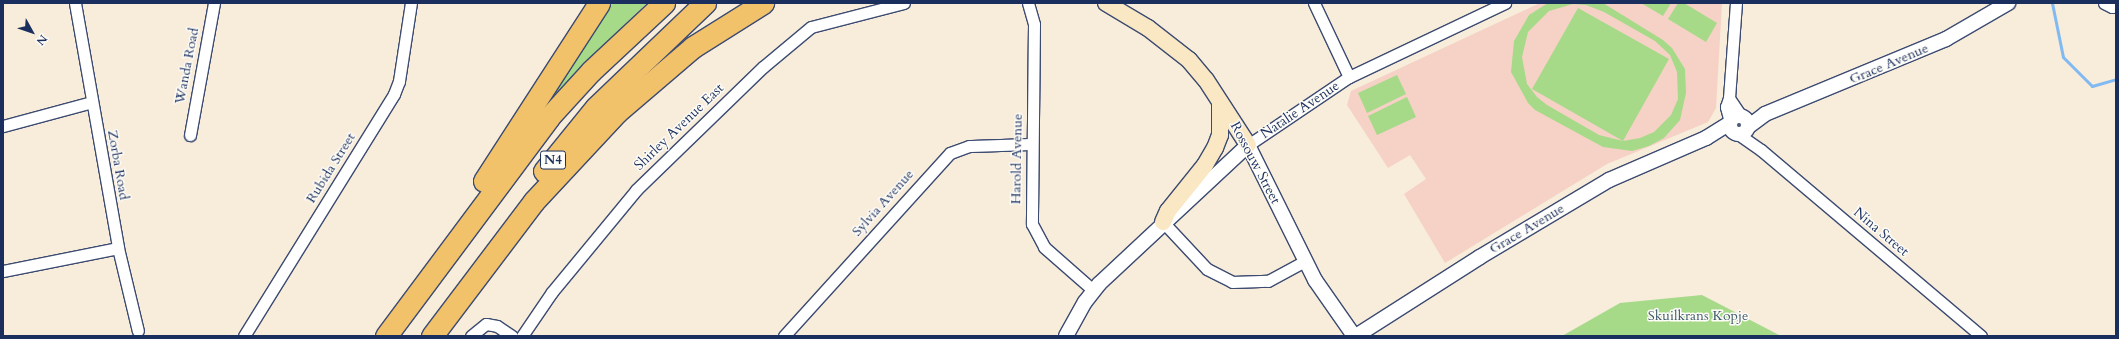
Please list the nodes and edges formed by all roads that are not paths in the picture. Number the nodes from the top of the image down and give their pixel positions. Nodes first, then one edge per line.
1 (75, 3) edge
2 (214, 3) edge
3 (599, 3) edge
4 (664, 3) edge
5 (705, 3) edge
6 (763, 3) edge
7 (904, 3) edge
8 (1028, 3) edge
9 (1106, 3) edge
10 (1314, 3) edge
11 (1505, 3) edge
12 (1736, 3) edge
13 (2008, 3) edge
14 (2104, 3) edge
15 (409, 4) edge
16 (2116, 5) edge
17 (1349, 77) junction
18 (92, 102) junction
19 (1220, 103) junction
20 (1739, 125) junction
21 (3, 126) edge
22 (190, 135) dead end
23 (1032, 144) junction
24 (1248, 145) junction
25 (1163, 222) junction
26 (118, 248) junction
27 (1305, 261) junction
28 (3, 271) edge
29 (1094, 290) junction
30 (139, 334) edge
31 (244, 336) edge
32 (386, 336) edge
33 (422, 336) edge
34 (432, 336) edge
35 (471, 336) edge
36 (512, 336) edge
37 (522, 336) edge
38 (784, 336) edge
39 (1066, 336) edge
40 (1355, 336) edge
41 (1981, 336) edge

1 - 18 street, Zorba Road
2 - 22 street, Wanda Road
3 - 32 highway
4 - 32 highway, N4
5 - 33 highway, N4
6 - 34 highway
7 - 37 street, Shirley Avenue East
8 - 23 street, Harold Avenue
9 - 19 main road, Rossouw Street
10 - 17 street
11 - 17 street, Natalie Avenue
12 - 20 street, Nina Street
13 - 20 street, Grace Avenue
14 - 16 street
15 - 31 street, Rubida Street
17 - 24 street, Natalie Avenue
18 - 21 street
18 - 26 street, Zorba Road
19 - 24 main road, Rossouw Street
19 - 25 main road
20 - 40 street, Grace Avenue
20 - 41 street, Nina Street
23 - 29 street, Harold Avenue
23 - 38 street, Sylvia Avenue
24 - 25 street, Natalie Avenue
24 - 27 street, Rossouw Street
25 - 27 street
25 - 29 street, Natalie Avenue
26 - 28 street
26 - 30 street, Zorba Road
27 - 40 street, Rossouw Street
29 - 39 street, Natalie Avenue
35 - 36 street

